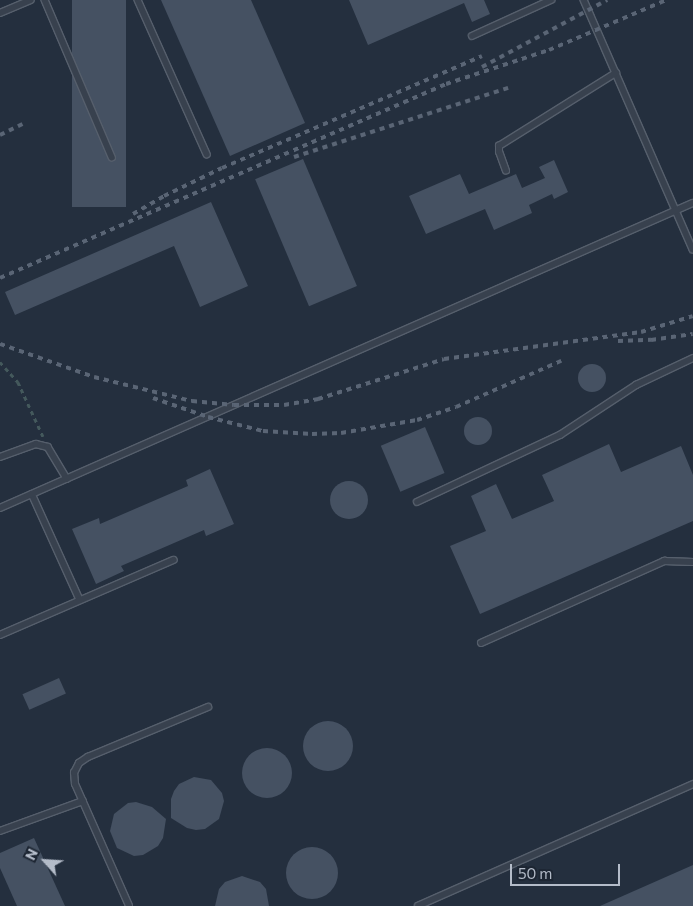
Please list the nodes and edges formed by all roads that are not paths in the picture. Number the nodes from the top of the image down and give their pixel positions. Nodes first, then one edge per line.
1 (30, 0) edge
2 (45, 0) edge
3 (138, 0) edge
4 (551, 0) edge
5 (584, 0) edge
6 (0, 13) edge
7 (472, 36) dead end
8 (616, 73) junction
9 (207, 154) dead end
10 (112, 157) dead end
11 (506, 171) dead end
12 (693, 203) edge
13 (676, 210) junction
14 (693, 249) edge
15 (693, 358) edge
16 (0, 457) edge
17 (67, 479) junction
18 (32, 494) junction
19 (418, 502) dead end
20 (0, 508) edge
21 (173, 560) dead end
22 (693, 562) edge
23 (80, 600) junction
24 (0, 635) edge
25 (481, 643) dead end
26 (208, 706) dead end
27 (693, 784) edge
28 (83, 801) junction
29 (0, 831) edge
30 (129, 906) edge
31 (418, 906) edge

1 - 6 lane
2 - 10 lane
3 - 9 lane
4 - 7 lane
5 - 8 lane
8 - 11 lane
8 - 13 lane
12 - 13 lane
13 - 14 lane
13 - 17 lane
15 - 19 lane
16 - 17 lane
17 - 18 lane
18 - 20 lane
18 - 23 lane
21 - 23 lane
22 - 25 lane
23 - 24 lane
26 - 28 lane
27 - 31 lane
28 - 29 lane
28 - 30 lane

